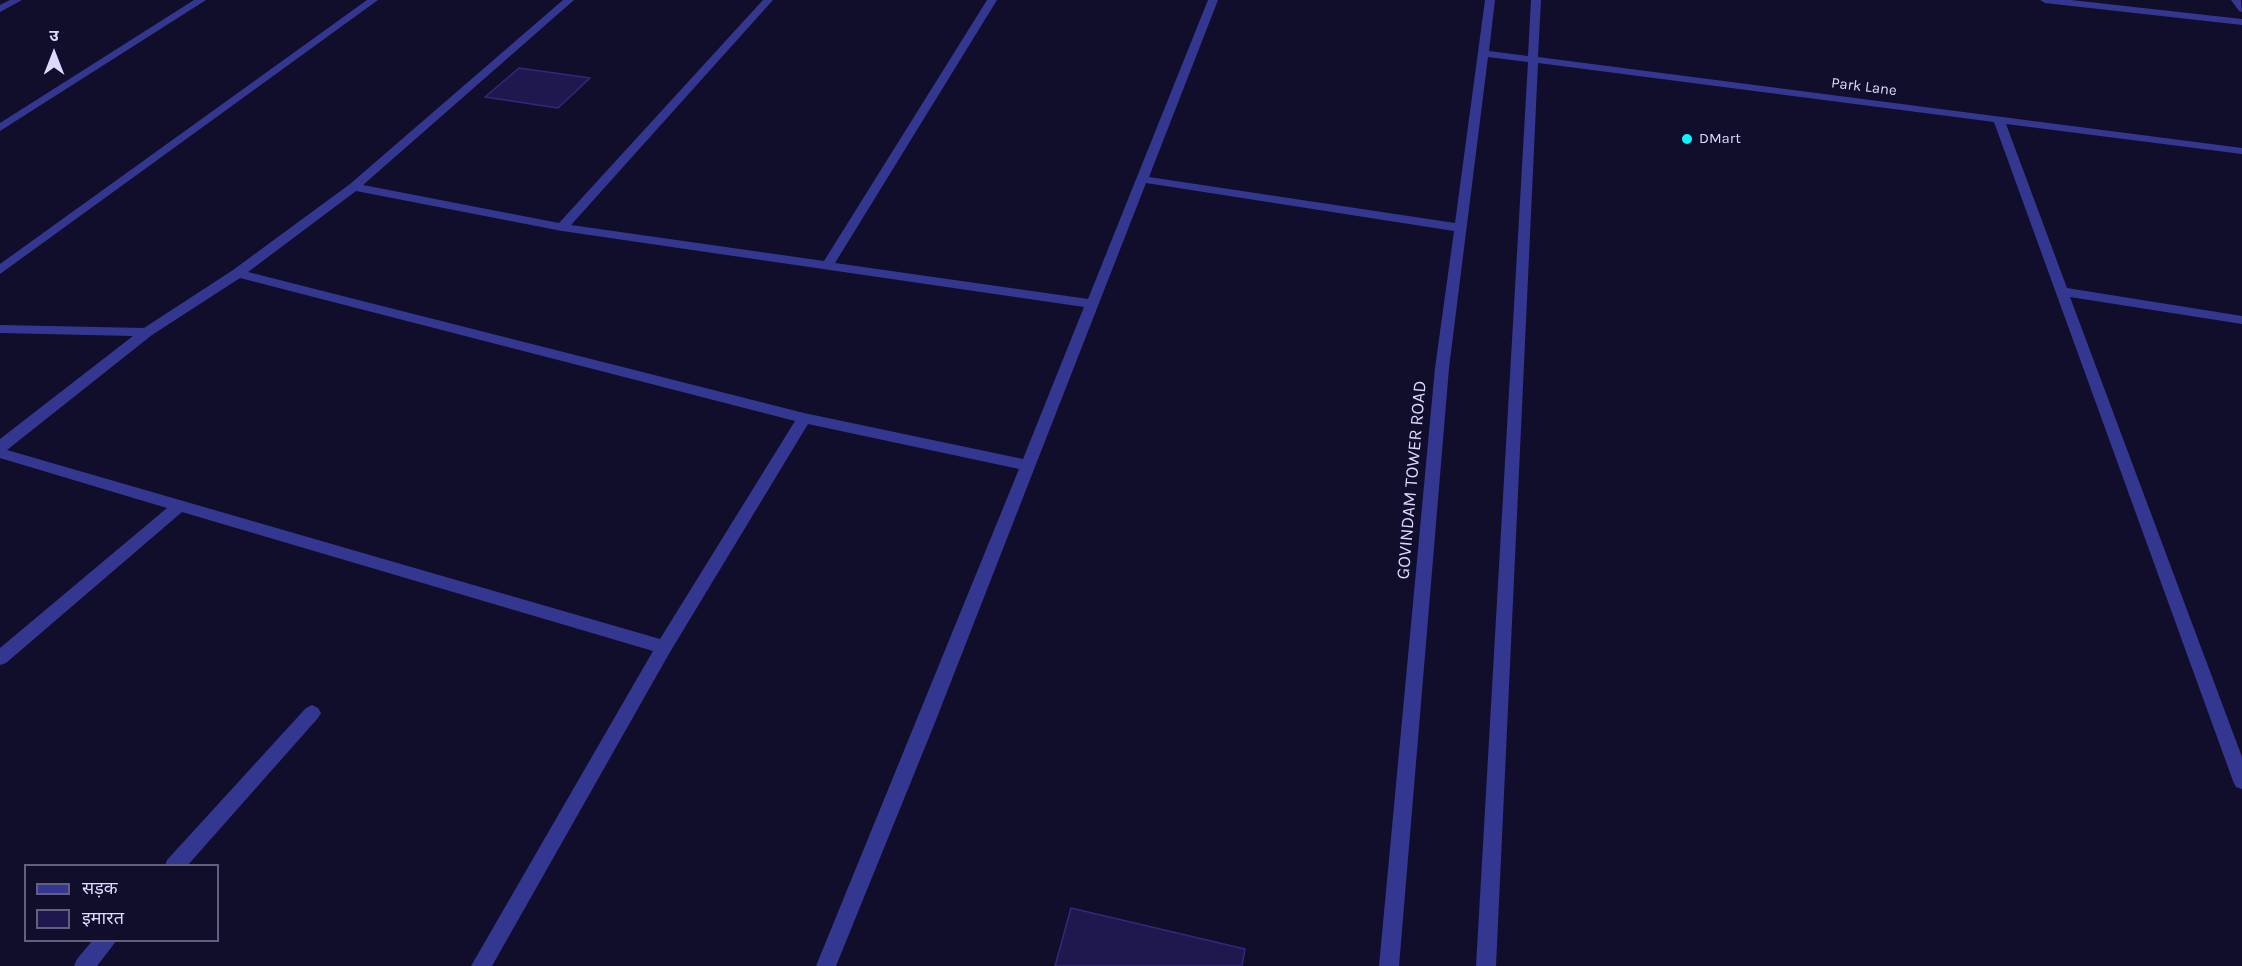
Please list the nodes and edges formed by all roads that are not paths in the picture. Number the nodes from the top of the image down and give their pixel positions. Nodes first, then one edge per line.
1 (17, 0) edge
2 (201, 0) edge
3 (373, 0) edge
4 (569, 0) edge
5 (768, 0) edge
6 (992, 0) edge
7 (1213, 0) edge
8 (1490, 0) edge
9 (1536, 0) edge
10 (2045, 0) edge
11 (2235, 0) edge
12 (0, 9) edge
13 (2242, 9) edge
14 (2242, 22) edge
15 (1482, 53) junction
16 (1533, 60) junction
17 (1999, 120) junction
18 (0, 128) edge
19 (2242, 151) edge
20 (1142, 179) junction
21 (354, 187) junction
22 (562, 227) junction
23 (1460, 228) junction
24 (827, 266) junction
25 (0, 270) edge
26 (238, 273) junction
27 (2062, 291) junction
28 (1092, 304) junction
29 (2242, 320) edge
30 (0, 329) edge
31 (147, 332) junction
32 (804, 418) junction
33 (0, 447) edge
34 (0, 453) edge
35 (1028, 465) junction
36 (179, 506) junction
37 (664, 647) junction
38 (0, 658) edge
39 (312, 713) dead end
40 (2242, 782) edge
41 (176, 864) edge
42 (105, 942) edge
43 (84, 966) edge
44 (481, 966) edge
45 (826, 966) edge
46 (1389, 966) edge
47 (1486, 966) edge

1 - 12 street
2 - 18 street
3 - 25 street
4 - 21 street
5 - 22 street
6 - 24 street
7 - 20 street
8 - 15 street, GOVINDAM TOWER ROAD
9 - 16 street
10 - 14 street
11 - 13 street
15 - 16 street, Park Lane
15 - 23 street, GOVINDAM TOWER ROAD
16 - 17 street, Park Lane
16 - 47 street
17 - 19 street, Park Lane
17 - 27 street
20 - 23 street
20 - 28 street
21 - 22 street
21 - 26 street
22 - 24 street
23 - 46 street, GOVINDAM TOWER ROAD
24 - 28 street
26 - 31 street
26 - 32 street
27 - 29 street
27 - 40 street
28 - 35 street
30 - 31 street
31 - 33 street
32 - 35 street
32 - 37 street
34 - 36 street
35 - 45 street
36 - 37 street
36 - 38 street
37 - 44 street
39 - 41 street
42 - 43 street

